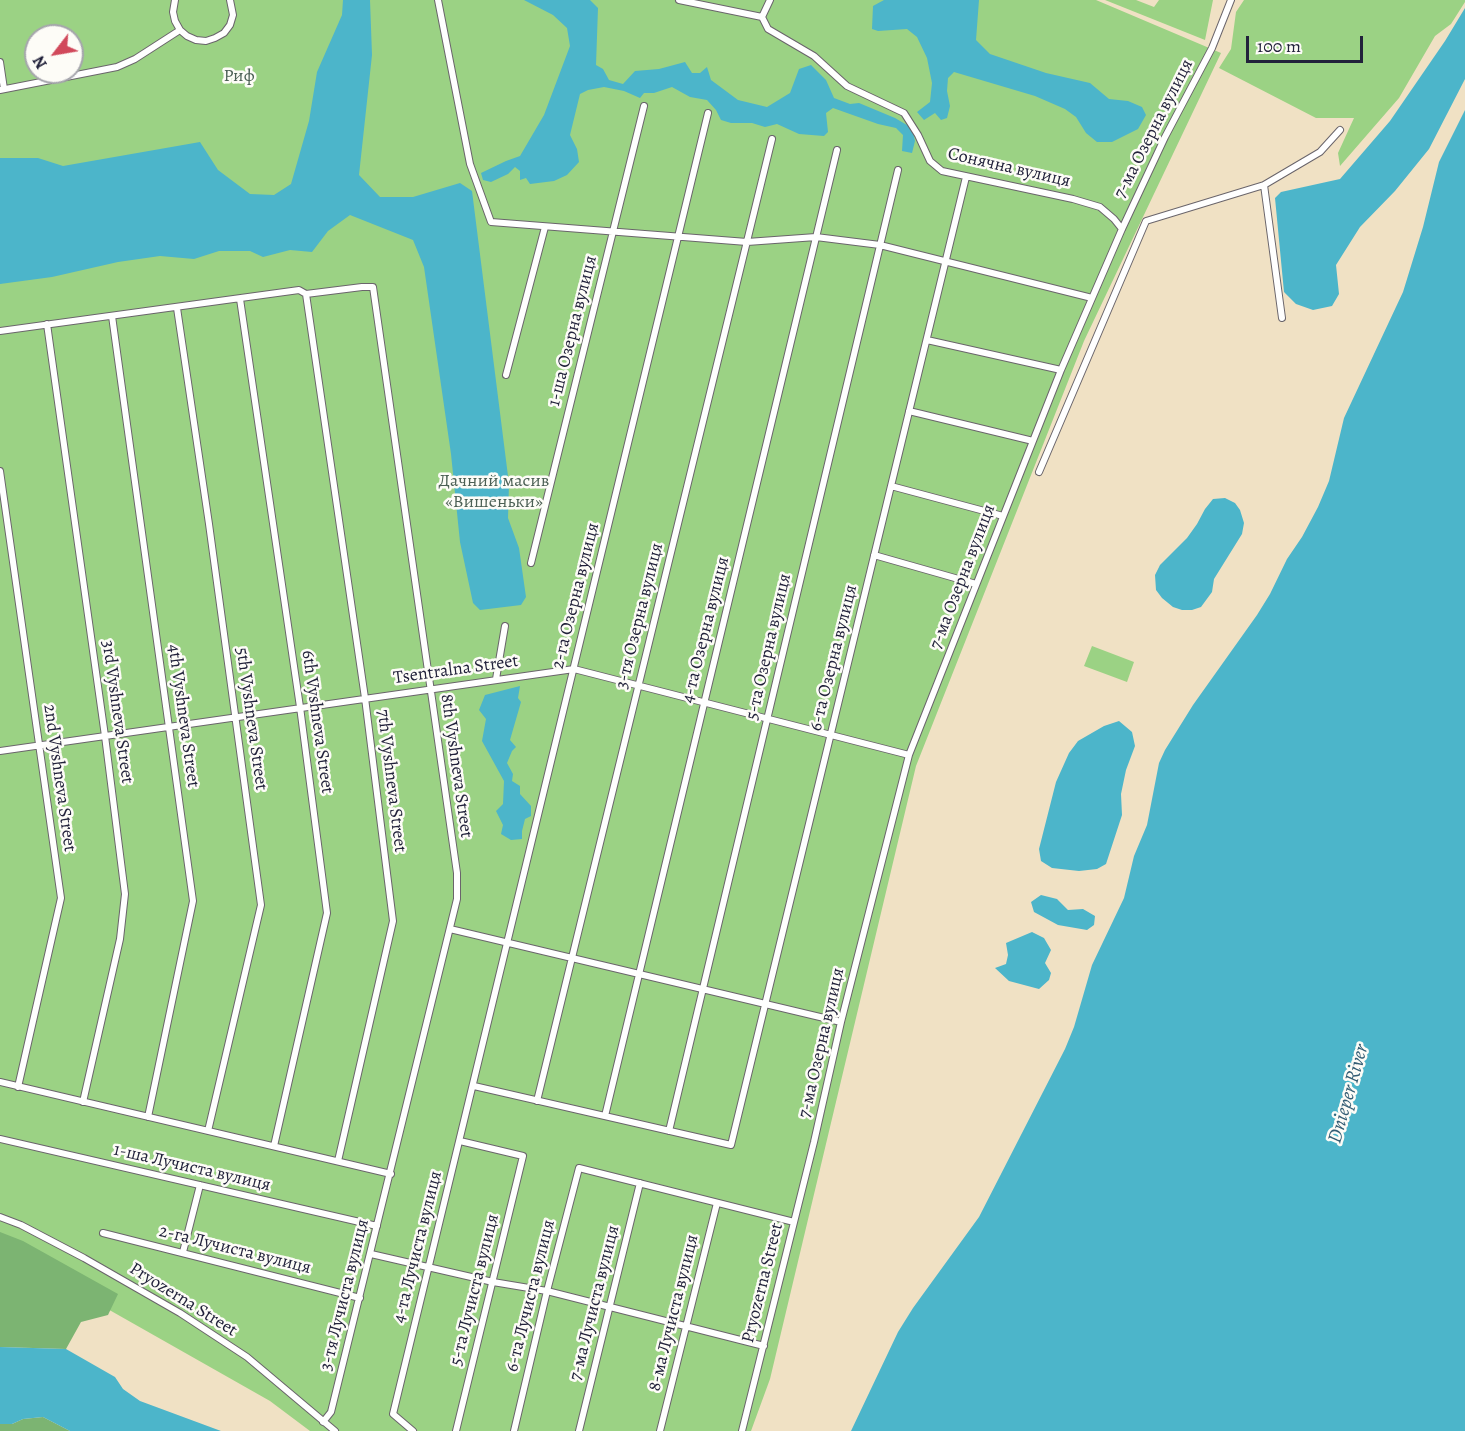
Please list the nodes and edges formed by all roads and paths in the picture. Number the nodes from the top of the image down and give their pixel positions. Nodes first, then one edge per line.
1 (175, 0) edge
2 (230, 0) edge
3 (438, 0) edge
4 (679, 0) edge
5 (770, 0) edge
6 (1231, 0) edge
7 (762, 17) junction
8 (180, 30) junction
9 (0, 62) edge
10 (2, 90) edge
11 (644, 106) dead end
12 (708, 113) dead end
13 (1340, 130) dead end
14 (772, 139) dead end
15 (837, 150) dead end
16 (898, 170) dead end
17 (966, 177) junction
18 (1264, 185) junction
19 (545, 227) junction
20 (1122, 229) junction
21 (613, 231) junction
22 (678, 236) junction
23 (816, 237) junction
24 (747, 242) junction
25 (880, 245) junction
26 (946, 262) junction
27 (306, 294) junction
28 (1092, 298) junction
29 (240, 299) junction
30 (177, 308) junction
31 (112, 316) junction
32 (1282, 318) dead end
33 (47, 324) junction
34 (0, 331) edge
35 (927, 340) junction
36 (1061, 370) junction
37 (506, 375) dead end
38 (909, 411) junction
39 (1033, 441) junction
40 (0, 471) edge
41 (1039, 472) dead end
42 (891, 486) junction
43 (1003, 516) junction
44 (874, 555) junction
45 (531, 562) dead end
46 (976, 584) junction
47 (506, 626) dead end
48 (574, 669) junction
49 (496, 679) junction
50 (638, 686) junction
51 (430, 689) junction
52 (365, 698) junction
53 (704, 702) junction
54 (300, 707) junction
55 (235, 717) junction
56 (767, 718) junction
57 (170, 726) junction
58 (831, 734) junction
59 (105, 736) junction
60 (38, 745) junction
61 (0, 751) edge
62 (909, 754) junction
63 (450, 929) junction
64 (508, 943) junction
65 (572, 958) junction
66 (639, 974) junction
67 (703, 989) junction
68 (765, 1004) junction
69 (841, 1022) junction
70 (0, 1082) edge
71 (474, 1086) junction
72 (18, 1087) junction
73 (537, 1101) junction
74 (83, 1102) junction
75 (605, 1116) junction
76 (148, 1117) junction
77 (208, 1131) junction
78 (669, 1131) junction
79 (0, 1139) edge
80 (459, 1141) junction
81 (814, 1142) joint
82 (274, 1146) junction
83 (338, 1161) junction
84 (391, 1174) junction
85 (640, 1183) junction
86 (200, 1185) junction
87 (717, 1203) junction
88 (0, 1217) edge
89 (794, 1222) junction
90 (377, 1226) junction
91 (103, 1233) dead end
92 (183, 1252) junction
93 (371, 1254) junction
94 (428, 1267) junction
95 (493, 1282) junction
96 (547, 1291) junction
97 (360, 1298) junction
98 (610, 1307) junction
99 (686, 1326) junction
100 (764, 1346) junction
101 (323, 1422) junction
102 (335, 1431) edge
103 (414, 1431) edge
104 (456, 1431) edge
105 (514, 1431) edge
106 (579, 1431) edge
107 (660, 1431) edge
108 (742, 1431) edge

1 - 8 street
2 - 8 street
3 - 19 street
4 - 7 street
5 - 7 street
6 - 20 street, 7-ма Озерна вулиця
7 - 17 street, Сонячна вулиця
8 - 10 street
9 - 10 street
11 - 21 street, 1-ша Озерна вулиця
12 - 22 street, 2-га Озерна вулиця
13 - 18 street
14 - 24 street, 3-тя Озерна вулиця
15 - 23 street, 4-та Озерна вулиця
16 - 25 street, 5-та Озерна вулиця
17 - 20 street, Сонячна вулиця
17 - 26 street, 6-та Озерна вулиця
18 - 32 street
18 - 41 street
19 - 21 street
19 - 37 street
20 - 28 street, 7-ма Озерна вулиця
21 - 22 street
21 - 45 street, 1-ша Озерна вулиця
22 - 24 street
22 - 48 street, 2-га Озерна вулиця
23 - 24 street
23 - 25 street
23 - 53 street, 4-та Озерна вулиця
24 - 50 street, 3-тя Озерна вулиця
25 - 26 street
25 - 56 street, 5-та Озерна вулиця
26 - 28 street
26 - 35 street, 6-та Озерна вулиця
27 - 29 street
27 - 51 street, 8th Vyshneva Street
27 - 52 street, 7th Vyshneva Street
28 - 36 street, 7-ма Озерна вулиця
29 - 30 street
29 - 54 street, 6th Vyshneva Street
30 - 31 street
30 - 55 street, 5th Vyshneva Street
31 - 33 street
31 - 57 street, 4th Vyshneva Street
33 - 34 street
33 - 59 street, 3rd Vyshneva Street
35 - 36 street
35 - 38 street, 6-та Озерна вулиця
36 - 39 street, 7-ма Озерна вулиця
38 - 39 street
38 - 42 street, 6-та Озерна вулиця
39 - 43 street, 7-ма Озерна вулиця
40 - 60 street, 2nd Vyshneva Street
42 - 43 street
42 - 44 street, 6-та Озерна вулиця
43 - 46 street, 7-ма Озерна вулиця
44 - 46 street
44 - 58 street, 6-та Озерна вулиця
46 - 62 street, 7-ма Озерна вулиця
47 - 49 street
48 - 49 street, Tsentralna Street
48 - 50 street, Tsentralna Street
48 - 64 street, 2-га Озерна вулиця
49 - 51 street, Tsentralna Street
50 - 53 street, Tsentralna Street
50 - 65 street, 3-тя Озерна вулиця
51 - 52 street, Tsentralna Street
51 - 63 street, 8th Vyshneva Street
52 - 54 street, Tsentralna Street
52 - 83 street, 7th Vyshneva Street
53 - 56 street, Tsentralna Street
53 - 66 street, 4-та Озерна вулиця
54 - 55 street, Tsentralna Street
54 - 82 street, 6th Vyshneva Street
55 - 57 street, Tsentralna Street
55 - 77 street, 5th Vyshneva Street
56 - 58 street, Tsentralna Street
56 - 67 street, 5-та Озерна вулиця
57 - 59 street, Tsentralna Street
57 - 76 street, 4th Vyshneva Street
58 - 62 street, Tsentralna Street
58 - 68 street, 6-та Озерна вулиця
59 - 60 street, Tsentralna Street
59 - 74 street, 3rd Vyshneva Street
60 - 61 street, Tsentralna Street
60 - 72 street, 2nd Vyshneva Street
62 - 69 street, 7-ма Озерна вулиця
63 - 64 street
63 - 84 street, 8th Vyshneva Street
64 - 65 street
64 - 71 street, 2-га Озерна вулиця
65 - 66 street
65 - 73 street, 3-тя Озерна вулиця
66 - 67 street
66 - 75 street, 4-та Озерна вулиця
67 - 68 street
67 - 78 street, 5-та Озерна вулиця
68 - 69 street
68 - 78 street, 6-та Озерна вулиця
69 - 81 street, 7-ма Озерна вулиця
70 - 72 street
71 - 73 street
71 - 80 street, 4-та Лучиста вулиця
72 - 74 street
73 - 75 street
74 - 76 street
75 - 78 street
76 - 77 street
77 - 82 street
79 - 86 street, 1-ша Лучиста вулиця
80 - 94 street, 4-та Лучиста вулиця
80 - 95 street, 5-та Лучиста вулиця
81 - 89 street, Pryozerna Street
82 - 83 street
83 - 84 street
84 - 90 street, 3-тя Лучиста вулиця
85 - 87 street
85 - 96 street, 6-та Лучиста вулиця
85 - 98 street, 7-ма Лучиста вулиця
86 - 90 street, 1-ша Лучиста вулиця
86 - 92 street
87 - 89 street
87 - 99 street, 8-ма Лучиста вулиця
88 - 101 street, Pryozerna Street
89 - 100 street, Pryozerna Street
90 - 93 street, 3-тя Лучиста вулиця
91 - 92 street, 2-га Лучиста вулиця
92 - 97 street, 2-га Лучиста вулиця
93 - 94 street
93 - 97 street, 3-тя Лучиста вулиця
94 - 95 street
94 - 103 street, 4-та Лучиста вулиця
95 - 96 street
95 - 104 street, 5-та Лучиста вулиця
96 - 98 street
96 - 105 street, 6-та Лучиста вулиця
97 - 101 street, 3-тя Лучиста вулиця
98 - 99 street
98 - 106 street, 7-ма Лучиста вулиця
99 - 100 street
99 - 107 street, 8-ма Лучиста вулиця
100 - 108 street, Pryozerna Street
101 - 102 street, Pryozerna Street

